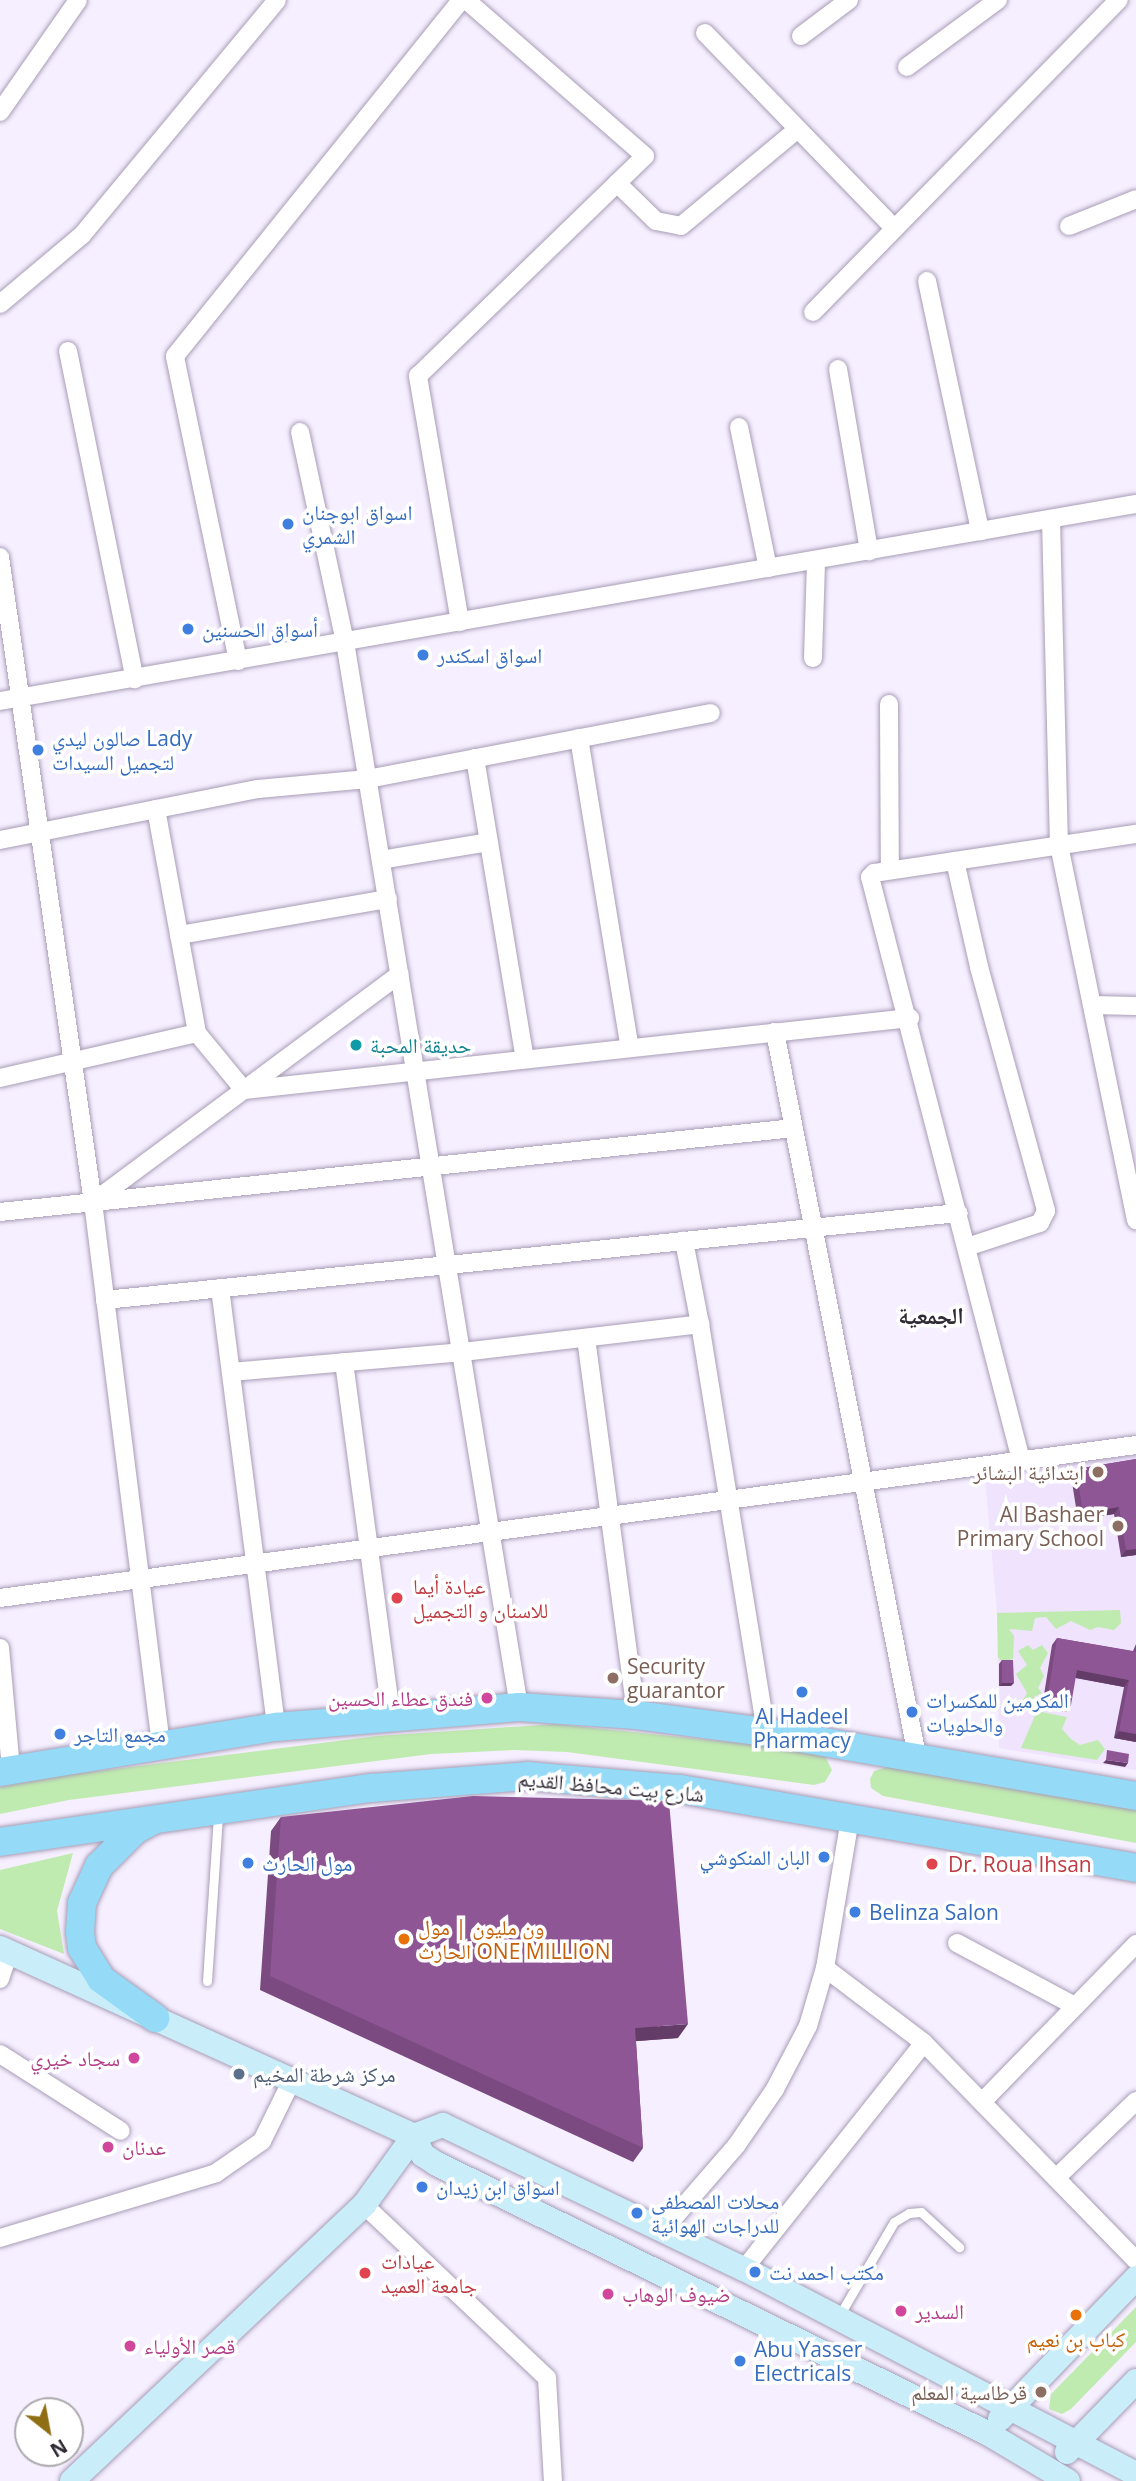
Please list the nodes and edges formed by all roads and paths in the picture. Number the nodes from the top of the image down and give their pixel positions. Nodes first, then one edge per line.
1 (78, 0) edge
2 (277, 0) edge
3 (463, 0) edge
4 (849, 0) edge
5 (998, 0) edge
6 (1119, 0) edge
7 (705, 33) dead end
8 (801, 36) dead end
9 (906, 67) dead end
10 (0, 112) edge
11 (798, 129) junction
12 (617, 183) junction
13 (1136, 199) edge
14 (1069, 226) dead end
15 (894, 228) junction
16 (927, 281) dead end
17 (0, 304) edge
18 (813, 312) dead end
19 (68, 351) dead end
20 (838, 369) dead end
21 (738, 427) dead end
22 (300, 432) dead end
23 (1136, 504) edge
24 (1051, 519) junction
25 (980, 531) junction
26 (869, 551) junction
27 (0, 557) edge
28 (816, 560) junction
29 (768, 568) junction
30 (460, 622) junction
31 (345, 642) junction
32 (813, 658) dead end
33 (237, 660) junction
34 (135, 679) junction
35 (22, 697) junction
36 (0, 701) edge
37 (889, 705) dead end
38 (710, 713) dead end
39 (579, 738) junction
40 (475, 758) junction
41 (368, 779) junction
42 (156, 809) junction
43 (41, 832) junction
44 (1136, 834) edge
45 (0, 840) edge
46 (489, 842) junction
47 (1059, 845) junction
48 (381, 860) junction
49 (955, 860) junction
50 (890, 870) junction
51 (388, 899) junction
52 (179, 935) junction
53 (400, 974) junction
54 (1092, 1004) junction
55 (1136, 1006) edge
56 (910, 1017) junction
57 (775, 1032) junction
58 (197, 1033) junction
59 (630, 1048) junction
60 (525, 1059) junction
61 (73, 1061) junction
62 (416, 1071) junction
63 (0, 1077) edge
64 (244, 1090) junction
65 (794, 1128) junction
66 (1129, 1149) edge
67 (432, 1166) junction
68 (93, 1202) junction
69 (0, 1212) edge
70 (959, 1213) junction
71 (1136, 1220) edge
72 (814, 1228) junction
73 (684, 1241) junction
74 (967, 1247) junction
75 (448, 1265) junction
76 (219, 1288) junction
77 (105, 1300) junction
78 (700, 1324) junction
79 (586, 1338) junction
80 (463, 1352) junction
81 (344, 1362) junction
82 (231, 1372) junction
83 (1136, 1445) edge
84 (1021, 1460) junction
85 (865, 1481) junction
86 (730, 1500) junction
87 (611, 1515) junction
88 (492, 1531) junction
89 (370, 1548) junction
90 (256, 1563) junction
91 (142, 1578) junction
92 (0, 1598) edge
93 (0, 1647) edge
94 (519, 1707) junction
95 (636, 1714) junction
96 (391, 1716) junction
97 (276, 1727) junction
98 (766, 1732) junction
99 (162, 1745) junction
100 (917, 1756) junction
101 (6, 1771) edge
102 (1136, 1796) edge
103 (219, 1809) junction
104 (165, 1816) junction
105 (850, 1819) junction
106 (0, 1842) edge
107 (1136, 1868) edge
108 (957, 1943) dead end
109 (1136, 1944) edge
110 (2, 1960) edge
111 (825, 1968) junction
112 (207, 1981) dead end
113 (1075, 2006) junction
114 (155, 2018) junction
115 (924, 2043) junction
116 (0, 2054) edge
117 (292, 2080) junction
118 (1136, 2101) edge
119 (982, 2102) junction
120 (121, 2132) dead end
121 (414, 2136) junction
122 (1056, 2178) junction
123 (364, 2204) junction
124 (664, 2229) junction
125 (0, 2238) edge
126 (959, 2247) dead end
127 (1136, 2260) edge
128 (744, 2269) junction
129 (1136, 2278) edge
130 (838, 2318) junction
131 (1136, 2381) edge
132 (1011, 2407) junction
133 (987, 2433) junction
134 (1076, 2442) junction
135 (1136, 2474) edge
136 (1059, 2476) edge
137 (72, 2481) edge
138 (553, 2481) edge

1 - 10 street
2 - 17 street
3 - 12 street
3 - 33 street
4 - 8 street
5 - 9 street
6 - 15 street
7 - 11 street
11 - 12 street
11 - 15 street
12 - 30 street
13 - 14 street
15 - 18 street
16 - 25 street
19 - 34 street
20 - 26 street
21 - 29 street
22 - 31 street
23 - 24 street
24 - 25 street
24 - 47 street
25 - 26 street
26 - 28 street
27 - 35 street
28 - 29 street
28 - 32 street
29 - 30 street
30 - 31 street
31 - 33 street
31 - 41 street
33 - 34 street
34 - 35 street
35 - 36 street
35 - 43 street
37 - 50 street
38 - 39 street
39 - 40 street
39 - 59 street
40 - 41 street
40 - 46 street
41 - 42 street
41 - 48 street
42 - 43 street
42 - 52 street
43 - 45 street
43 - 61 street
44 - 47 street
46 - 48 street
46 - 60 street
47 - 49 street
47 - 54 street
48 - 51 street
49 - 50 street
49 - 74 street
50 - 56 street
51 - 52 street
51 - 53 street
52 - 58 street
53 - 62 street
53 - 64 street
54 - 55 street
54 - 66 street
56 - 57 street
56 - 70 street
57 - 59 street
57 - 65 street
58 - 61 street
58 - 64 street
59 - 60 street
60 - 62 street
61 - 63 street
61 - 68 street
62 - 64 street
62 - 67 street
64 - 68 street
65 - 67 street
65 - 72 street
66 - 71 street
67 - 68 street
67 - 75 street
68 - 69 street
68 - 77 street
70 - 72 street
70 - 74 street
72 - 73 street
72 - 85 street
73 - 75 street
73 - 78 street
74 - 84 street
75 - 76 street
75 - 80 street
76 - 77 street
76 - 82 street
77 - 91 street
78 - 79 street
78 - 86 street
79 - 80 street
79 - 87 street
80 - 81 street
80 - 88 street
81 - 82 street
81 - 89 street
82 - 90 street
83 - 84 street
84 - 85 street
85 - 86 street
85 - 100 street
86 - 87 street
86 - 98 street
87 - 88 street
87 - 95 street
88 - 89 street
88 - 94 street
89 - 90 street
89 - 96 street
90 - 91 street
90 - 97 street
91 - 92 street
91 - 99 street
93 - 101 street
94 - 95 main road
94 - 96 main road
95 - 98 main road
96 - 97 main road
97 - 99 main road
98 - 100 main road
99 - 101 main road
100 - 102 main road
103 - 104 main road, شارع بيت محافظ القديم
103 - 105 main road, شارع بيت محافظ القديم
103 - 112 lane
104 - 106 main road, شارع بيت محافظ القديم
104 - 114 main road
105 - 107 main road, شارع بيت محافظ القديم
105 - 111 street
108 - 113 street
109 - 113 street
110 - 114 main road
111 - 115 street
111 - 124 street
113 - 119 street
114 - 117 main road
115 - 119 street
115 - 128 street
116 - 120 street
117 - 121 main road
117 - 125 street
118 - 122 street
119 - 122 street
121 - 123 main road
121 - 124 main road
121 - 133 main road
122 - 127 street
123 - 137 main road
123 - 138 street
124 - 128 main road
126 - 130 lane
128 - 130 main road
129 - 132 main road
130 - 132 main road
131 - 134 main road
132 - 133 main road
132 - 134 main road
133 - 136 main road
134 - 135 main road
134 - 136 main road

